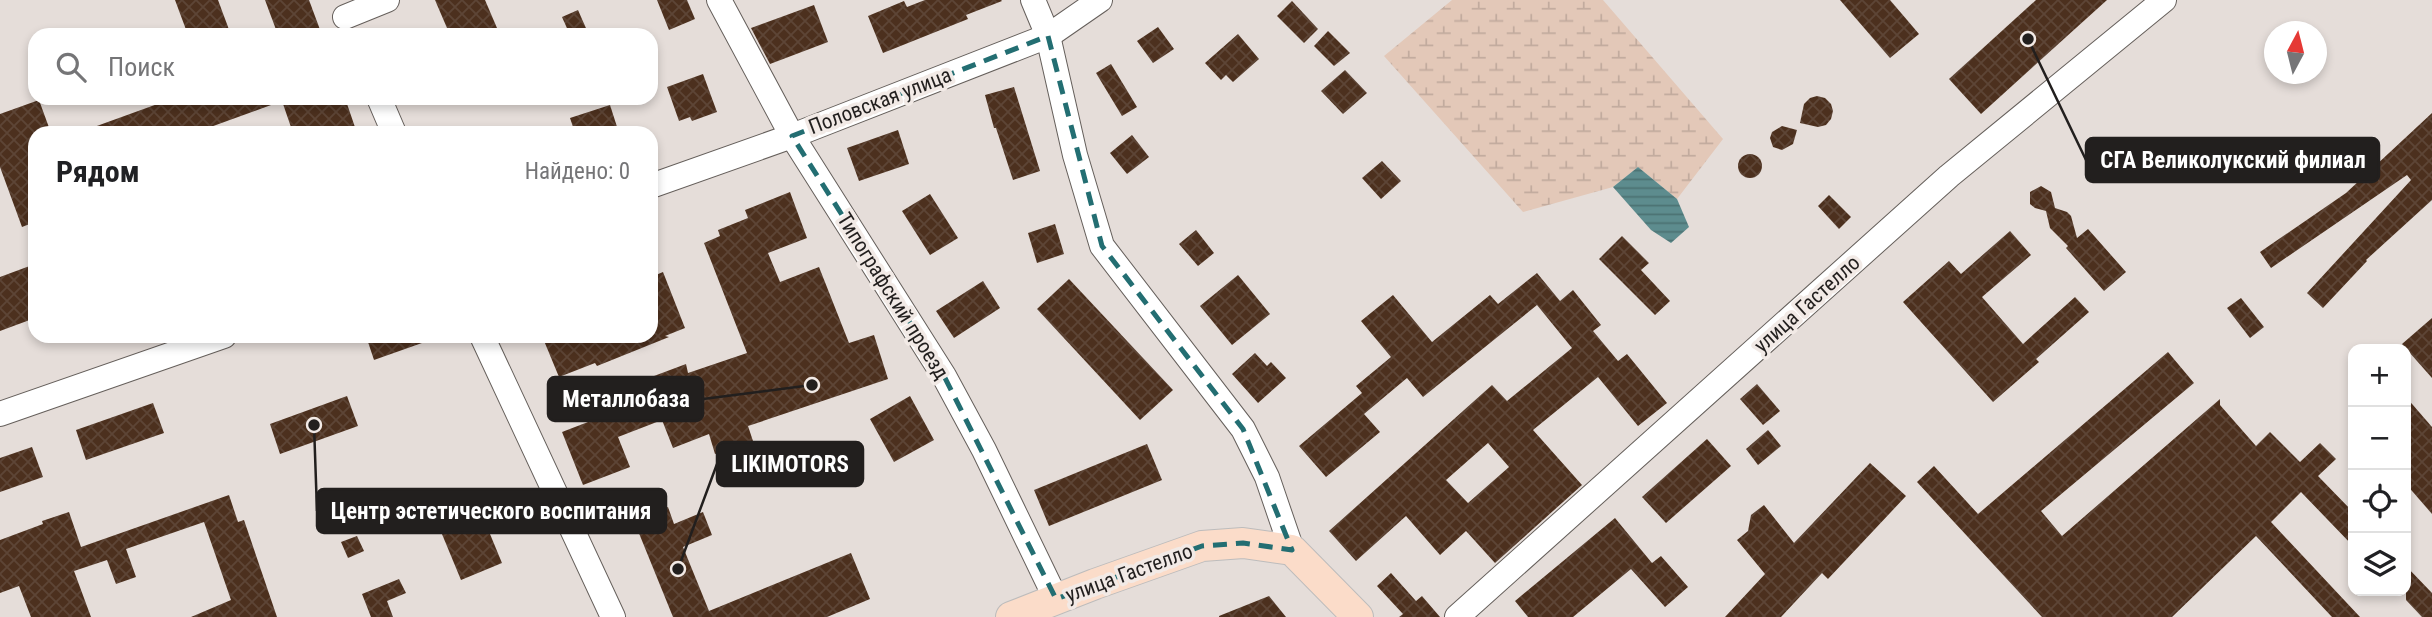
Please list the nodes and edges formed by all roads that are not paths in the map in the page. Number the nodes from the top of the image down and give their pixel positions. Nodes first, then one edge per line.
1 (387, 0) edge
2 (719, 0) edge
3 (1033, 0) edge
4 (1100, 0) edge
5 (2164, 0) edge
6 (345, 17) edge
7 (1048, 36) junction
8 (382, 105) edge
9 (391, 126) edge
10 (792, 136) junction
11 (658, 184) edge
12 (204, 343) edge
13 (485, 343) edge
14 (0, 414) edge
15 (1292, 550) junction
16 (1056, 599) junction
17 (613, 617) edge
18 (1011, 617) edge
19 (1358, 617) edge
20 (1457, 617) edge

1 - 6 street
2 - 10 street, Типографский проезд
3 - 7 street
4 - 7 street, Половская улица
5 - 20 street, улица Гастелло
7 - 10 street, Половская улица
7 - 15 street
8 - 9 street
10 - 11 street, Половская улица
10 - 16 street, Типографский проезд
12 - 14 street
13 - 17 street
15 - 16 main road, улица Гастелло
15 - 19 main road
16 - 18 main road, улица Гастелло

